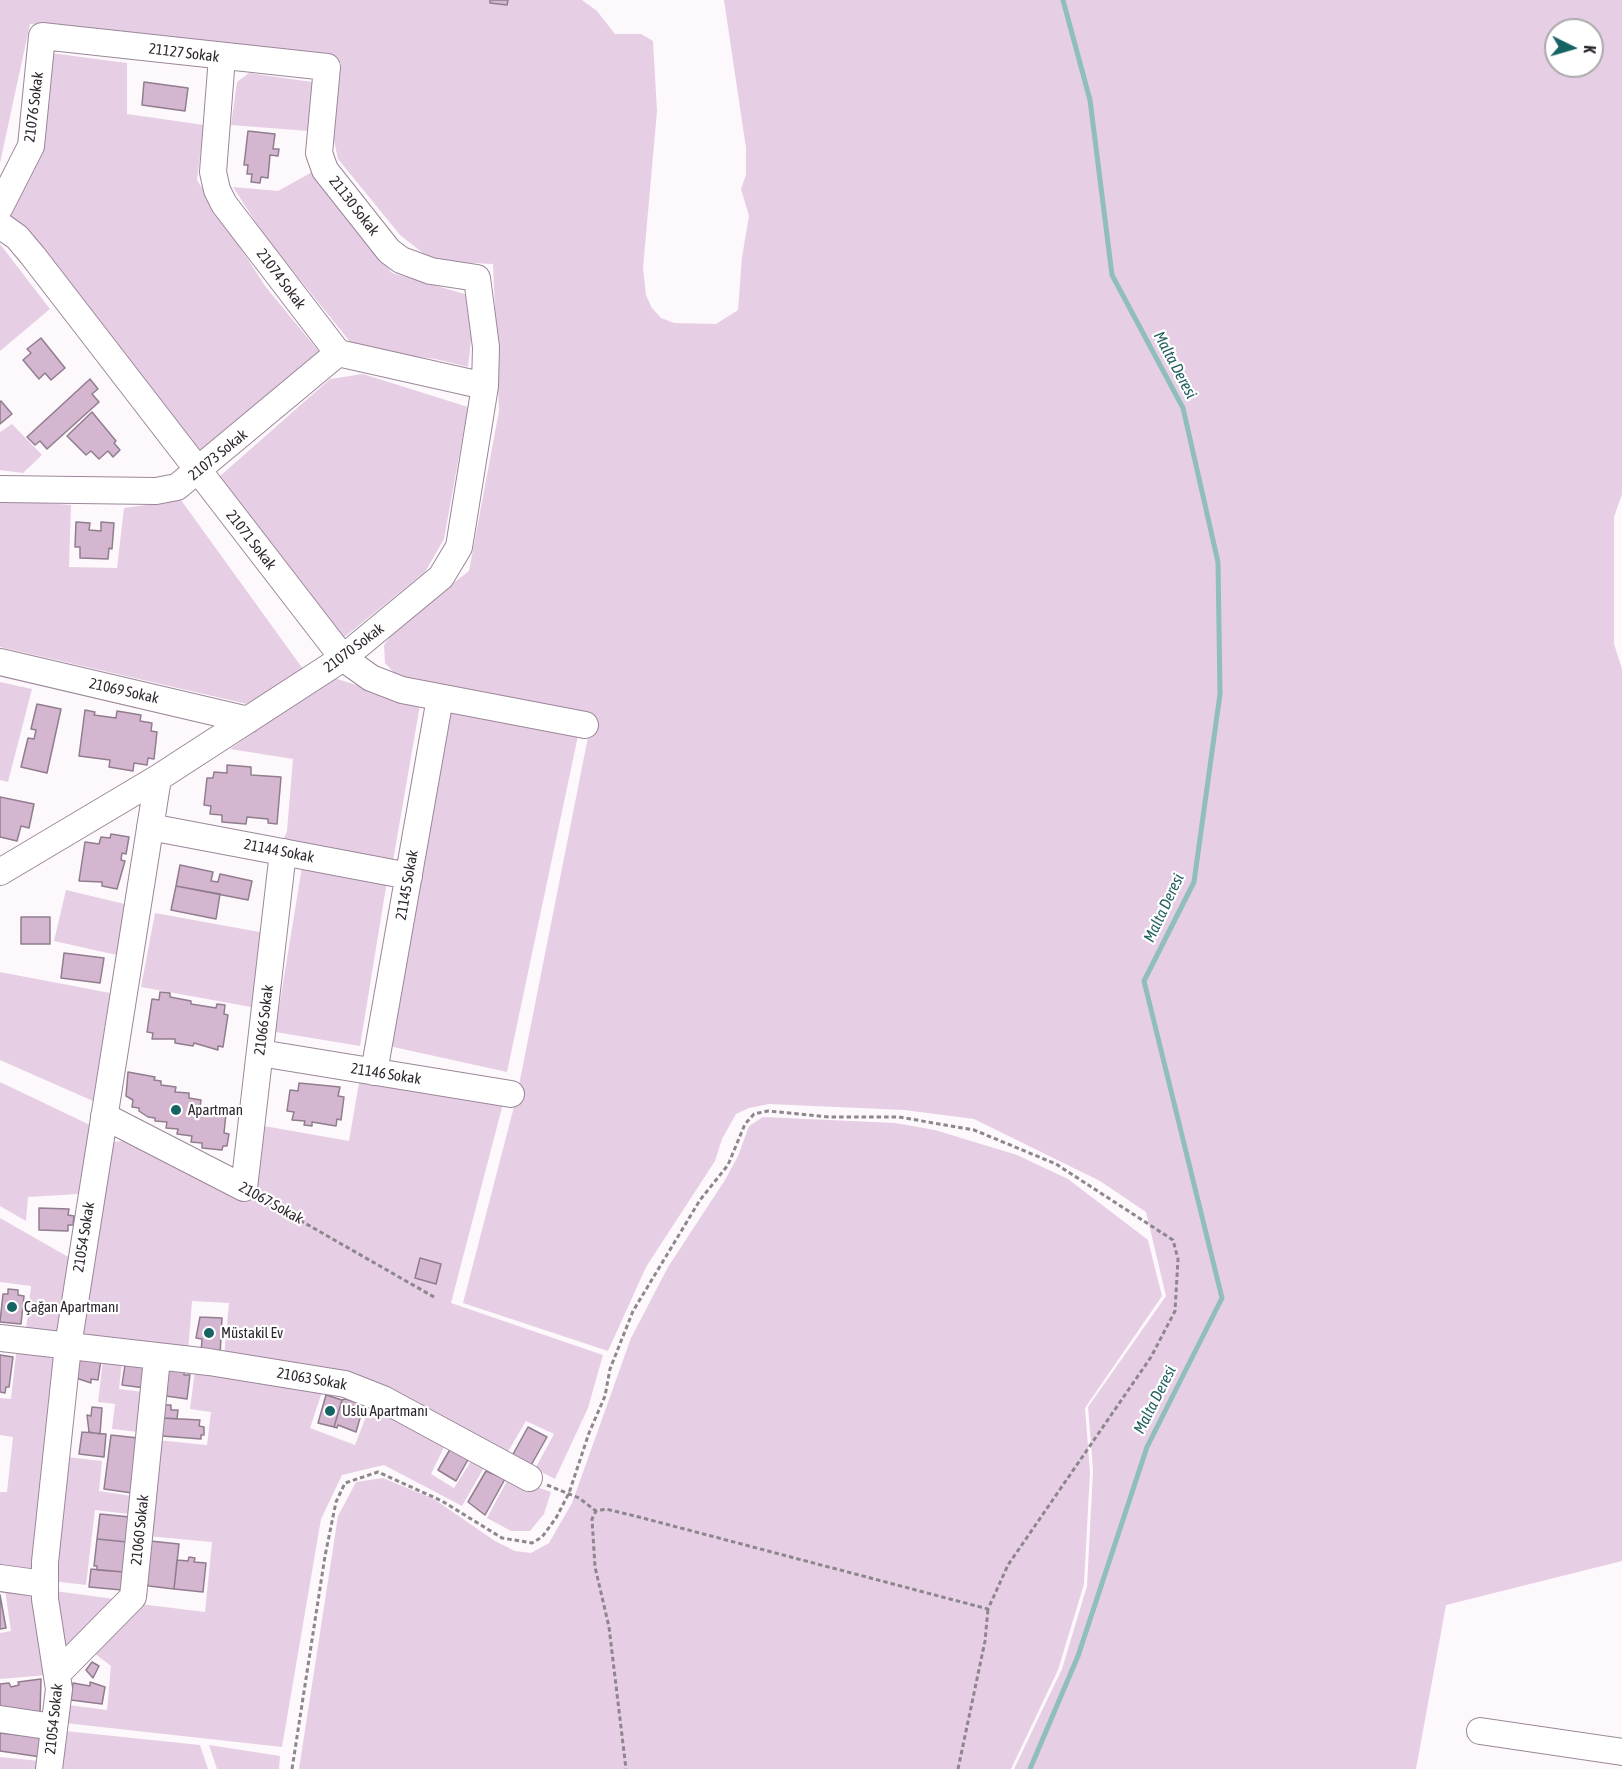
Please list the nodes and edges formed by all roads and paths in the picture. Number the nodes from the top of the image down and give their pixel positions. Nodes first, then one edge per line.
1 (42, 36) joint
2 (222, 57) junction
3 (327, 67) joint
4 (0, 207) edge
5 (0, 225) edge
6 (477, 278) joint
7 (338, 353) junction
8 (485, 386) junction
9 (199, 472) junction
10 (0, 489) edge
11 (343, 658) junction
12 (0, 662) edge
13 (440, 698) junction
14 (248, 720) junction
15 (585, 725) dead end
16 (158, 778) junction
17 (150, 827) junction
18 (283, 852) junction
19 (0, 872) edge
20 (408, 876) junction
21 (260, 1053) junction
22 (374, 1072) junction
23 (511, 1094) dead end
24 (104, 1116) junction
25 (244, 1188) junction
26 (434, 1297) dead end
27 (0, 1338) edge
28 (68, 1346) junction
29 (157, 1358) junction
30 (529, 1478) joint
31 (569, 1493) junction
32 (596, 1511) junction
33 (0, 1578) edge
34 (44, 1584) junction
35 (988, 1609) junction
36 (58, 1673) junction
37 (0, 1719) edge
38 (54, 1727) junction
39 (1480, 1731) dead end
40 (1622, 1752) edge
41 (49, 1769) edge
42 (292, 1769) edge
43 (626, 1769) edge
44 (958, 1769) edge

1 - 2 street, 21127 Sokak
1 - 4 street, 21076 Sokak
2 - 3 street, 21127 Sokak
2 - 7 street, 21074 Sokak
3 - 6 street, 21130 Sokak
5 - 9 street, 21071 Sokak
6 - 8 street, 21070 Sokak
7 - 8 street
7 - 9 street, 21073 Sokak
8 - 11 street, 21070 Sokak
9 - 10 street, 21073 Sokak
9 - 11 street, 21071 Sokak
11 - 13 street, 21071 Sokak
11 - 14 street, 21070 Sokak
12 - 14 street, 21069 Sokak
13 - 15 street, 21071 Sokak
13 - 20 street, 21145 Sokak
14 - 16 street, 21070 Sokak
16 - 17 street, 21054 Sokak
16 - 19 street, 21070 Sokak
17 - 18 street, 21144 Sokak
17 - 24 street, 21054 Sokak
18 - 20 street, 21144 Sokak
18 - 21 street, 21066 Sokak
20 - 22 street, 21145 Sokak
21 - 22 street, 21146 Sokak
21 - 25 street, 21066 Sokak
22 - 23 street, 21146 Sokak
24 - 25 street, 21067 Sokak
24 - 28 street, 21054 Sokak
25 - 26 path, 21067 Sokak
27 - 28 street, 21063 Sokak
28 - 29 street, 21063 Sokak
28 - 34 street, 21054 Sokak
29 - 30 street, 21063 Sokak
29 - 36 street, 21060 Sokak
30 - 31 path
31 - 32 path
31 - 35 path
31 - 42 path
32 - 35 path
32 - 43 path
33 - 34 street
34 - 36 street, 21054 Sokak
35 - 44 path
36 - 38 street, 21054 Sokak
37 - 38 street
38 - 41 street, 21054 Sokak
39 - 40 street

